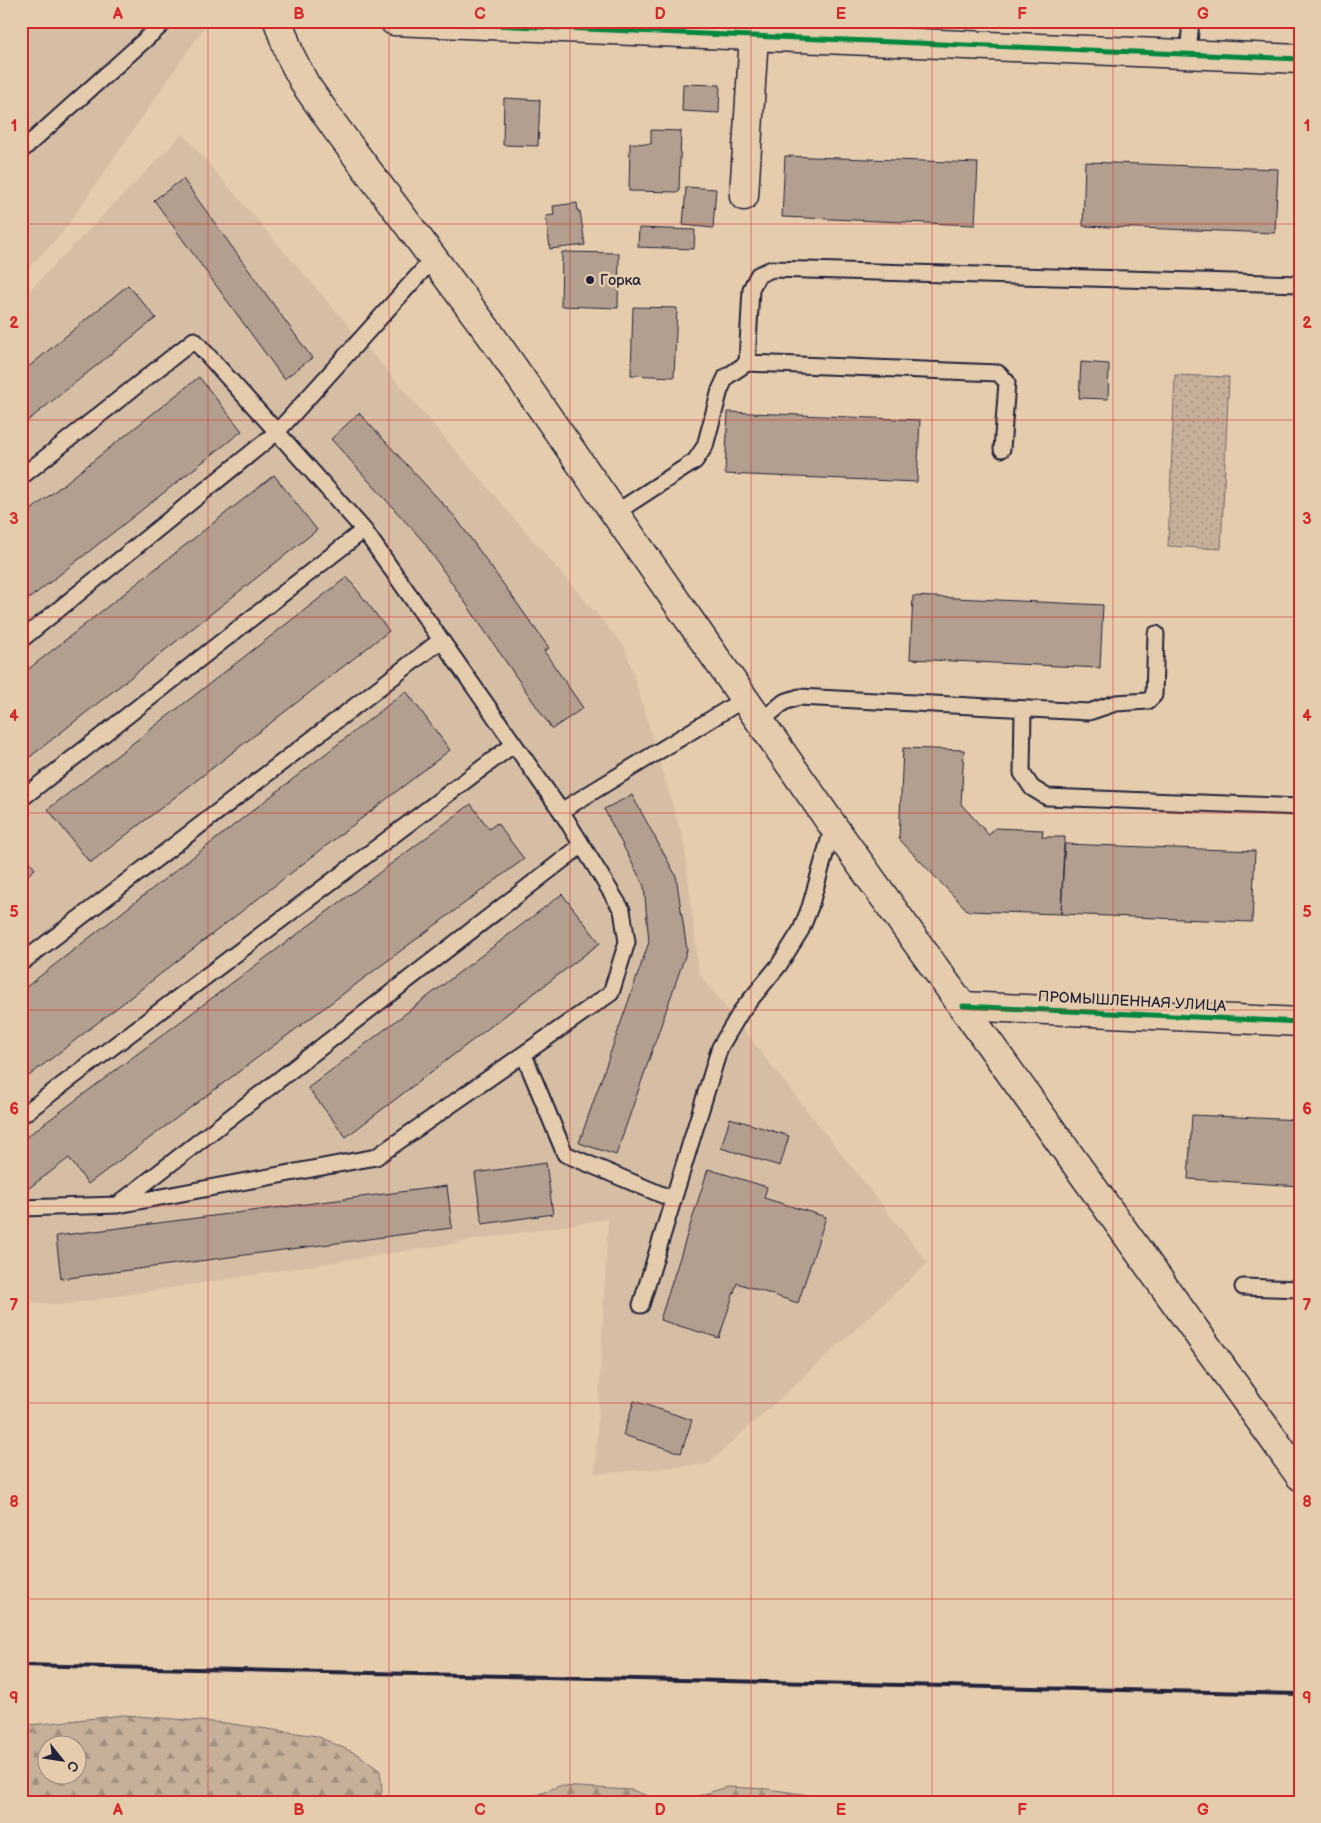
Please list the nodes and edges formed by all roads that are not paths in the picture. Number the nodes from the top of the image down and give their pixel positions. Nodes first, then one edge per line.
1 (166, 21) edge
2 (278, 21) edge
3 (394, 21) edge
4 (1191, 21) edge
5 (754, 36) junction
6 (1188, 54) junction
7 (1300, 59) edge
8 (21, 151) edge
9 (744, 196) dead end
10 (433, 259) junction
11 (1300, 284) edge
12 (747, 363) junction
13 (276, 432) junction
14 (1002, 448) dead end
15 (21, 477) edge
16 (615, 513) junction
17 (364, 530) junction
18 (1156, 634) dead end
19 (21, 640) edge
20 (441, 640) junction
21 (744, 699) junction
22 (1023, 709) junction
23 (760, 722) junction
24 (514, 744) junction
25 (21, 799) edge
26 (1300, 807) edge
27 (561, 811) junction
28 (833, 826) junction
29 (582, 845) junction
30 (21, 963) edge
31 (963, 1006) junction
32 (1300, 1022) edge
33 (524, 1055) junction
34 (21, 1116) edge
35 (672, 1199) junction
36 (118, 1205) junction
37 (21, 1208) edge
38 (1243, 1287) dead end
39 (1300, 1289) edge
40 (641, 1304) dead end
41 (1300, 1476) edge

1 - 8 lane
2 - 10 main road
3 - 5 main road
4 - 6 lane
5 - 6 main road
5 - 9 main road
6 - 7 main road
10 - 13 lane
10 - 16 main road
11 - 12 lane
12 - 14 lane
12 - 16 lane
13 - 15 lane
13 - 17 lane
13 - 19 lane
16 - 21 main road
17 - 20 lane
17 - 25 lane
18 - 22 lane
20 - 24 lane
20 - 30 lane
21 - 23 main road
21 - 27 lane
22 - 23 lane
22 - 26 lane
23 - 28 main road
24 - 27 lane
24 - 34 lane
27 - 29 lane
28 - 31 main road
28 - 35 lane
29 - 33 lane
29 - 36 lane
31 - 32 main road, ПРОМЫШЛЕННАЯ УЛИЦА
31 - 41 main road
33 - 35 lane
33 - 36 lane
35 - 40 lane
36 - 37 lane
38 - 39 lane

